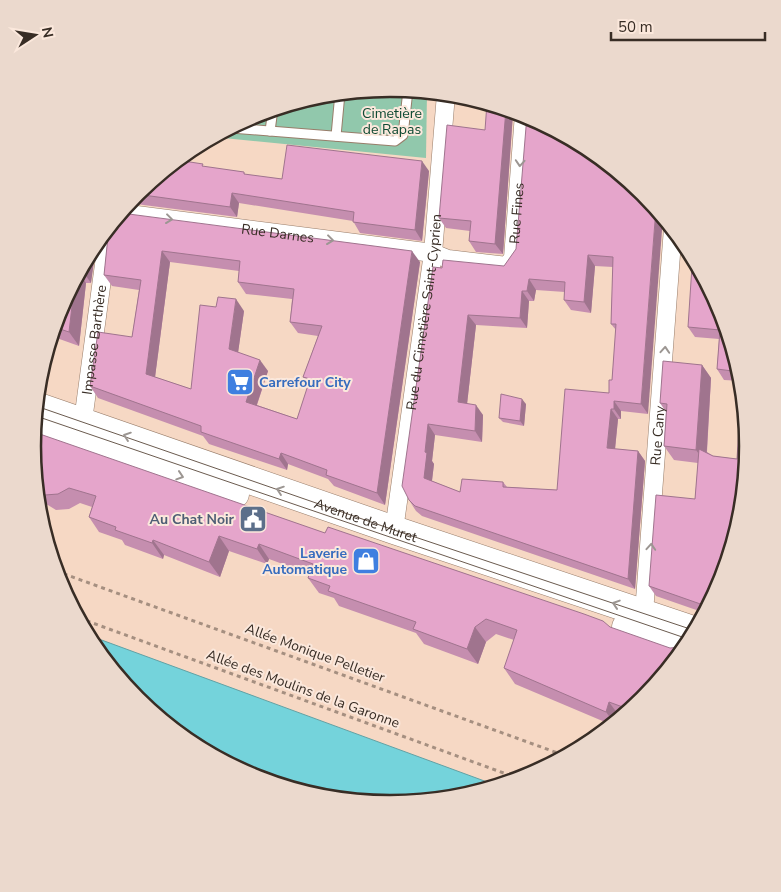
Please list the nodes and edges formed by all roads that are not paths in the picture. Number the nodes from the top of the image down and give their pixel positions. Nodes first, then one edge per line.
1 (407, 97) edge
2 (339, 101) edge
3 (445, 101) edge
4 (271, 118) edge
5 (523, 123) edge
6 (244, 129) edge
7 (270, 131) junction
8 (336, 136) junction
9 (130, 214) edge
10 (672, 239) edge
11 (107, 242) edge
12 (433, 253) junction
13 (43, 408) edge
14 (83, 421) junction
15 (42, 431) edge
16 (394, 530) junction
17 (644, 613) junction
18 (688, 628) edge
19 (678, 645) edge

1 - 8 lane
2 - 8 lane
3 - 12 street, Rue du Cimetière Saint-Cyprien
4 - 7 lane
5 -> 12 street, Rue Fines
6 - 7 lane
7 - 8 lane
9 -> 12 street, Rue Darnes
17 -> 10 street, Rue Cany
11 - 14 street, Impasse Barthère
12 - 16 street, Rue du Cimetière Saint-Cyprien
13 - 14 main road, Avenue de Muret
16 -> 14 main road, Avenue de Muret
15 -> 19 main road, Avenue de Muret
17 -> 16 main road, Avenue de Muret
17 - 18 main road, Avenue de Muret

